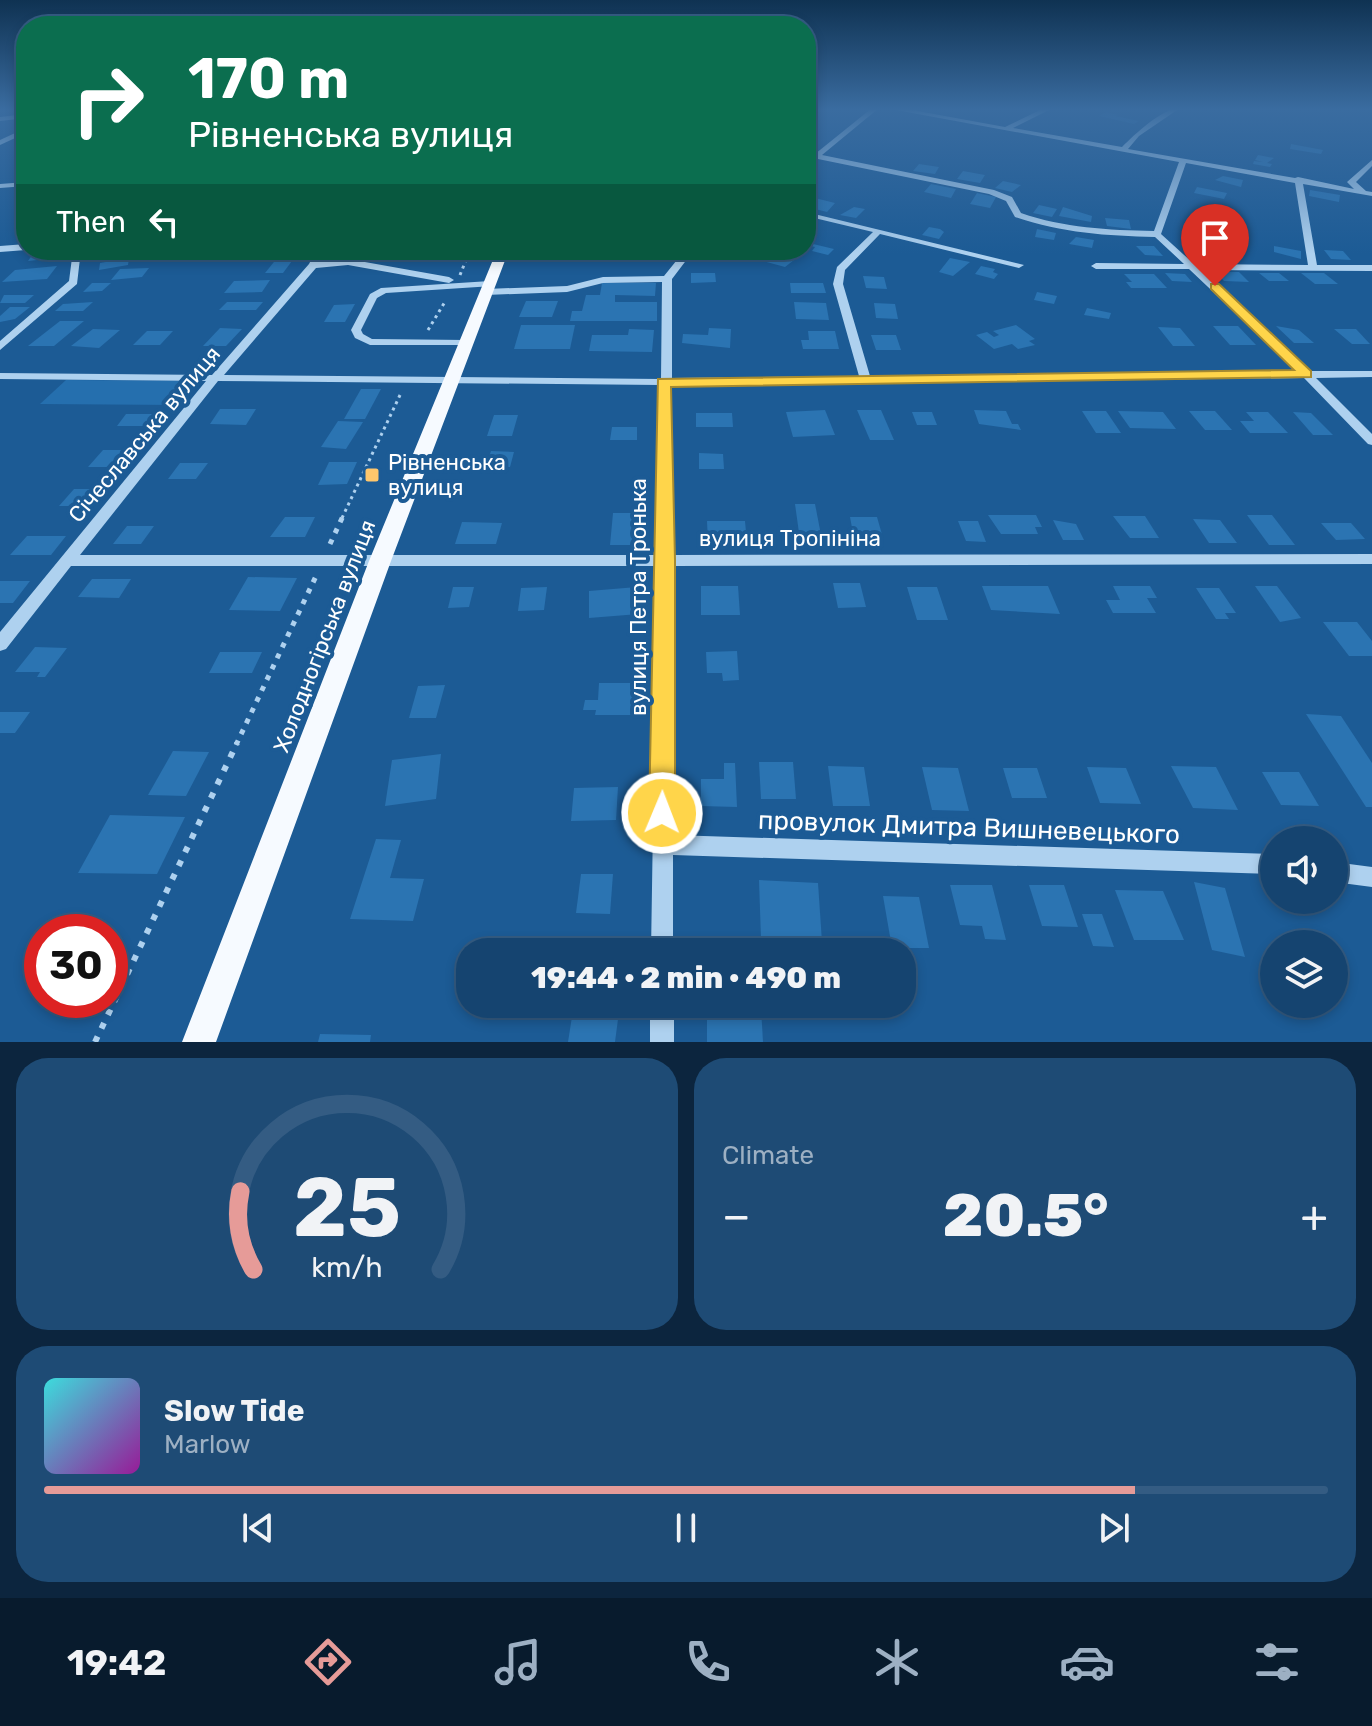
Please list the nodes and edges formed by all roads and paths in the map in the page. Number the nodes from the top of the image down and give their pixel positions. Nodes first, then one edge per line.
1 (821, 157) edge
2 (1153, 157) edge
3 (1183, 162) junction
4 (1372, 162) edge
5 (1298, 179) junction
6 (1369, 195) edge
7 (816, 216) edge
8 (878, 232) junction
9 (1157, 234) junction
10 (76, 260) edge
11 (315, 260) edge
12 (466, 260) edge
13 (499, 260) edge
14 (682, 260) edge
15 (313, 265) junction
16 (1019, 265) dead end
17 (1192, 265) junction
18 (1096, 266) dead end
19 (1313, 267) junction
20 (1372, 268) edge
21 (667, 279) junction
22 (455, 285) junction
23 (488, 288) junction
24 (420, 342) junction
25 (466, 343) junction
26 (0, 347) edge
27 (1306, 374) junction
28 (1372, 374) edge
29 (0, 376) edge
30 (214, 379) junction
31 (407, 380) junction
32 (451, 380) junction
33 (866, 381) junction
34 (664, 382) junction
35 (1372, 441) edge
36 (1372, 559) edge
37 (666, 560) junction
38 (65, 561) junction
39 (323, 561) junction
40 (380, 561) junction
41 (0, 644) edge
42 (662, 845) junction
43 (1260, 864) edge
44 (1348, 874) edge
45 (1372, 877) edge
46 (662, 938) edge
47 (662, 1018) edge
48 (95, 1042) edge
49 (199, 1042) edge
50 (662, 1042) edge

1 - 9 street
2 - 3 street
3 - 5 street
3 - 9 street
4 - 6 street
5 - 6 street
5 - 19 street
7 - 8 street
8 - 16 street
8 - 33 street
9 - 17 street
10 - 26 street
11 - 15 street, Січеславська вулиця
12 - 22 path
13 - 23 main road, Холодногірська вулиця
14 - 21 street
15 - 22 street
15 - 30 street, Січеславська вулиця
17 - 18 street
17 - 19 street
17 - 27 street
19 - 20 street
21 - 23 street
21 - 34 street, вулиця Петра Тронька
22 - 23 street
22 - 24 path
22 - 24 street
23 - 25 main road, Холодногірська вулиця
24 - 25 street
25 - 32 main road, Холодногірська вулиця
27 - 28 street
27 - 33 street
27 - 35 street
29 - 30 street
30 - 31 street
30 - 38 street, Січеславська вулиця
31 - 32 street
31 - 39 path
32 - 34 street
32 - 40 main road, Холодногірська вулиця
33 - 34 street
34 - 37 street, вулиця Петра Тронька
36 - 37 street, вулиця Тропініна
37 - 40 street, вулиця Тропініна
37 - 42 street, вулиця Петра Тронька
38 - 39 street, вулиця Тропініна
38 - 41 street, Січеславська вулиця
39 - 40 street, вулиця Тропініна
39 - 48 path
40 - 49 main road, Холодногірська вулиця
42 - 43 street, провулок Дмитра Вишневецького
42 - 46 street, вулиця Петра Тронька
44 - 45 street
47 - 50 street

